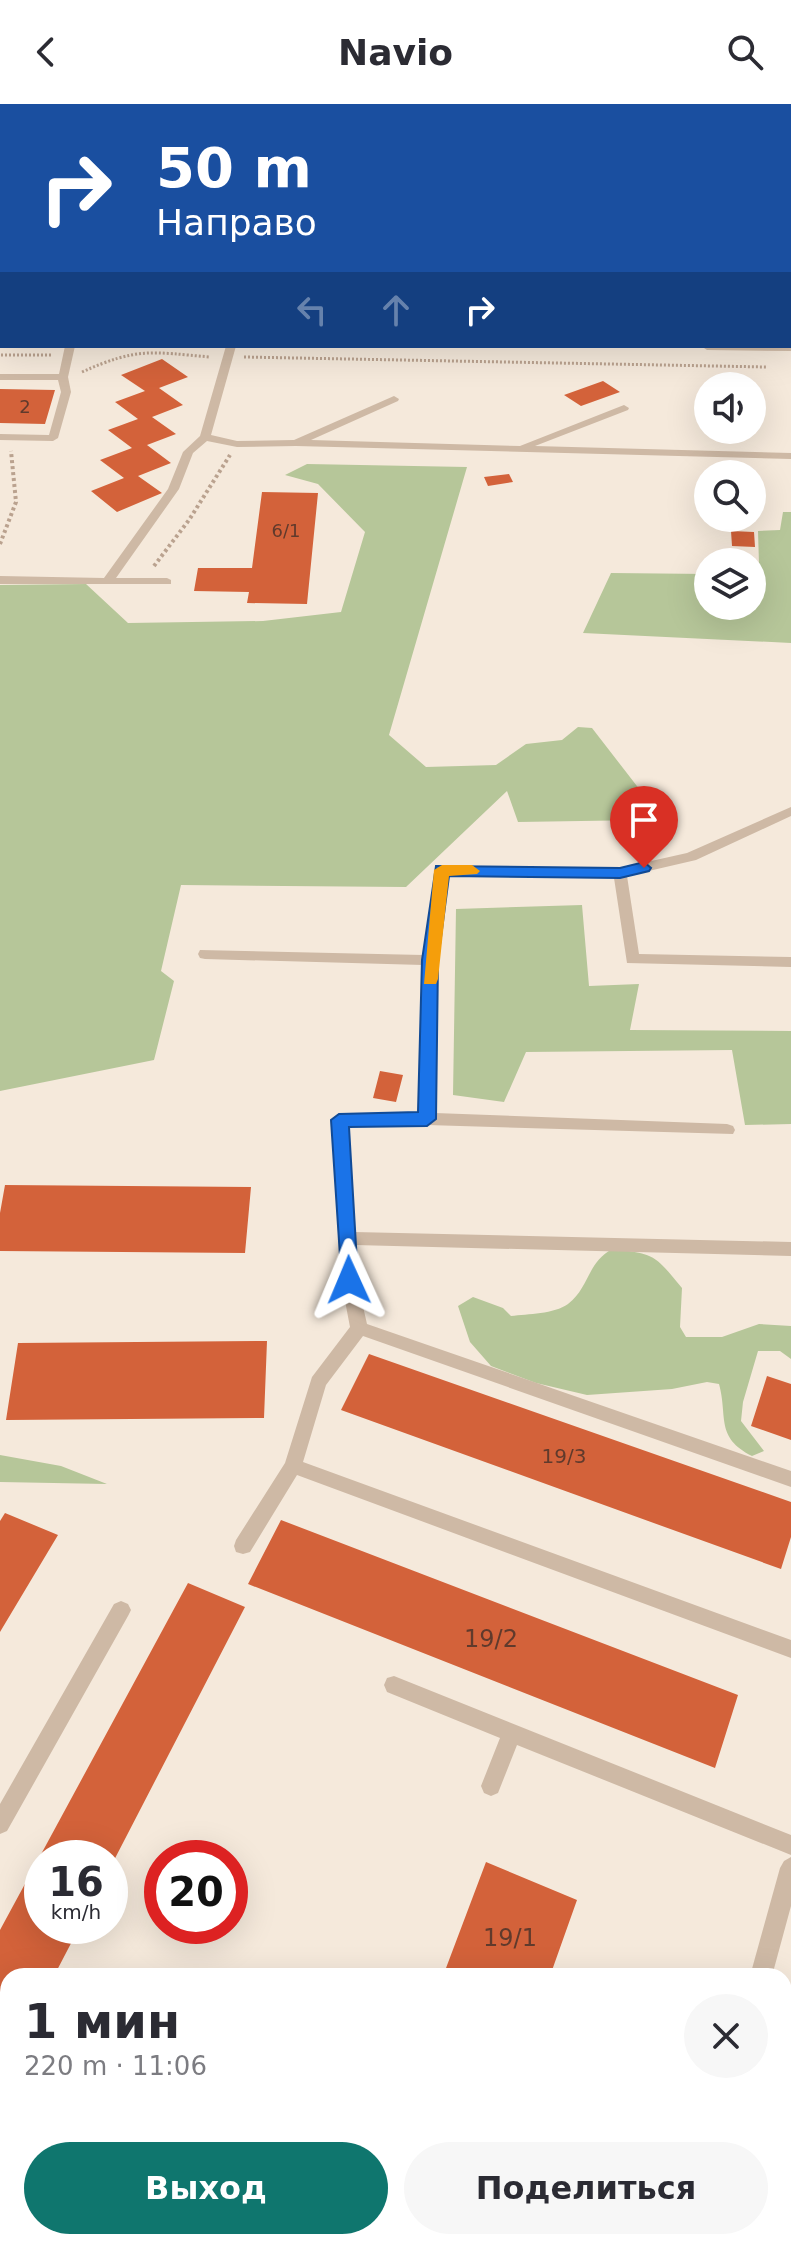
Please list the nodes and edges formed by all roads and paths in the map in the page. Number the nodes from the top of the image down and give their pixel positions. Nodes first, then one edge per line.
1 (136, 348) edge
2 (162, 348) edge
3 (69, 351) edge
4 (167, 351) junction
5 (230, 352) edge
6 (0, 355) edge
7 (120, 355) junction
8 (754, 367) dead end
9 (0, 377) edge
10 (63, 377) junction
11 (394, 399) dead end
12 (624, 408) dead end
13 (0, 437) edge
14 (205, 437) junction
15 (15, 438) junction
16 (296, 443) junction
17 (237, 444) junction
18 (517, 450) junction
19 (791, 456) edge
20 (0, 544) edge
21 (153, 567) dead end
22 (0, 580) edge
23 (108, 581) junction
24 (167, 582) dead end
25 (791, 811) edge
26 (620, 873) junction
27 (205, 954) dead end
28 (430, 960) junction
29 (791, 962) edge
30 (427, 1119) junction
31 (727, 1130) dead end
32 (348, 1238) junction
33 (791, 1249) edge
34 (359, 1328) junction
35 (293, 1466) junction
36 (791, 1479) edge
37 (243, 1546) dead end
38 (121, 1610) dead end
39 (791, 1649) edge
40 (394, 1685) dead end
41 (512, 1733) junction
42 (491, 1786) dead end
43 (0, 1824) edge
44 (791, 1845) edge
45 (791, 1868) edge
46 (763, 1968) edge

1 - 7 path
2 - 4 path
3 - 6 path
3 - 10 lane
4 - 5 path
4 - 7 path
5 - 8 path
5 - 14 lane
7 - 10 path
9 - 10 lane
10 - 15 lane
11 - 16 lane
12 - 18 lane
13 - 15 lane
14 - 17 lane
14 - 23 lane
15 - 20 path
16 - 17 lane
16 - 18 lane
17 - 21 path
18 - 19 lane
22 - 23 lane
23 - 24 lane
25 - 26 lane
26 - 28 lane
26 - 29 lane
27 - 28 lane
28 - 30 lane
30 - 31 lane
30 - 32 lane
32 - 33 lane
32 - 34 lane
34 - 35 lane
34 - 36 lane
35 - 37 lane
35 - 39 lane
38 - 43 lane
40 - 41 lane
41 - 42 lane
41 - 44 lane
45 - 46 lane

